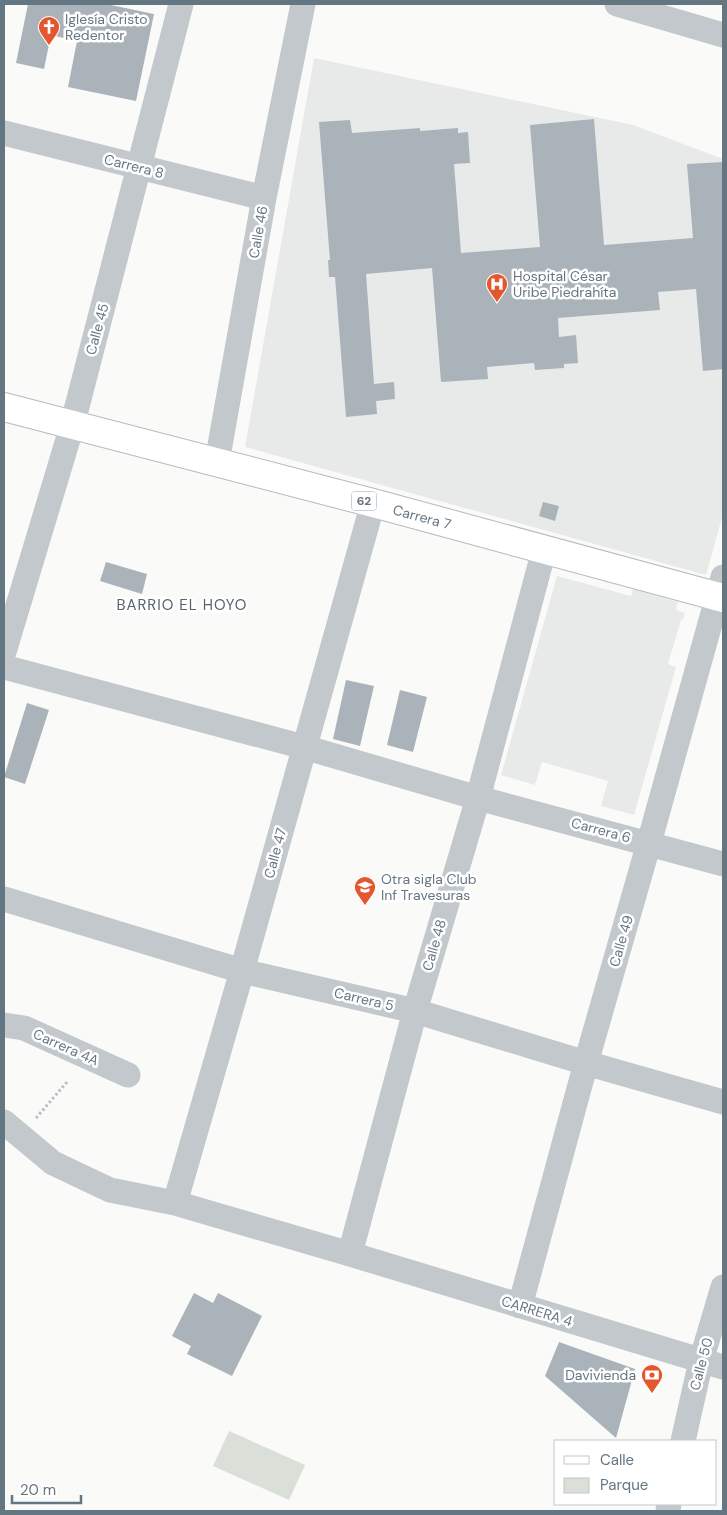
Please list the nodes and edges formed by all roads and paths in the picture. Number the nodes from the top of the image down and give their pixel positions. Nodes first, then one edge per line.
1 (181, 4) edge
2 (303, 4) edge
3 (617, 4) edge
4 (723, 35) edge
5 (4, 133) edge
6 (139, 168) junction
7 (264, 198) junction
8 (4, 407) edge
9 (72, 426) junction
10 (217, 462) junction
11 (372, 503) junction
12 (544, 550) junction
13 (721, 591) edge
14 (4, 652) edge
15 (4, 667) edge
16 (304, 747) junction
17 (478, 798) junction
18 (650, 843) junction
19 (723, 864) edge
20 (4, 898) edge
21 (242, 971) junction
22 (415, 1011) junction
23 (4, 1025) edge
24 (586, 1063) junction
25 (128, 1075) dead end
26 (67, 1082) dead end
27 (723, 1102) edge
28 (13, 1128) edge
29 (176, 1203) junction
30 (350, 1254) junction
31 (723, 1287) edge
32 (520, 1306) junction
33 (712, 1364) edge
34 (683, 1440) edge

1 - 6 street, Calle 45
2 - 7 street, Calle 46
3 - 4 street
5 - 6 street, Carrera 8
6 - 7 street, Carrera 8
6 - 9 street, Calle 45
7 - 10 street, Calle 46
8 - 9 main road, Carrera 7 / 62
9 - 10 main road, Carrera 7 / 62
9 - 14 street, Calle 45
10 - 11 main road, Carrera 7 / 62
11 - 12 main road, Carrera 7 / 62
11 - 16 street, Calle 47
12 - 13 main road, Carrera 7 / 62
12 - 17 street, Calle 48
13 - 18 street, Calle 49
15 - 16 street, Carrera 6
16 - 17 street, Carrera 6
16 - 21 street, Calle 47
17 - 18 street, Carrera 6
17 - 22 street, Calle 48
18 - 19 street, Carrera 6
18 - 24 street, Calle 49
20 - 21 street, Carrera 5
21 - 22 street, Carrera 5
21 - 29 street, Calle 47
22 - 24 street, Carrera 5
22 - 30 street, Calle 48
23 - 25 street, Carrera 4A
24 - 27 street, Carrera 5
24 - 32 street, Calle 49
26 - 28 path
28 - 29 street, CARRERA 4
29 - 30 street, CARRERA 4
30 - 32 street, CARRERA 4
31 - 33 street, Calle 50
32 - 33 street, CARRERA 4
33 - 34 street, Calle 50

